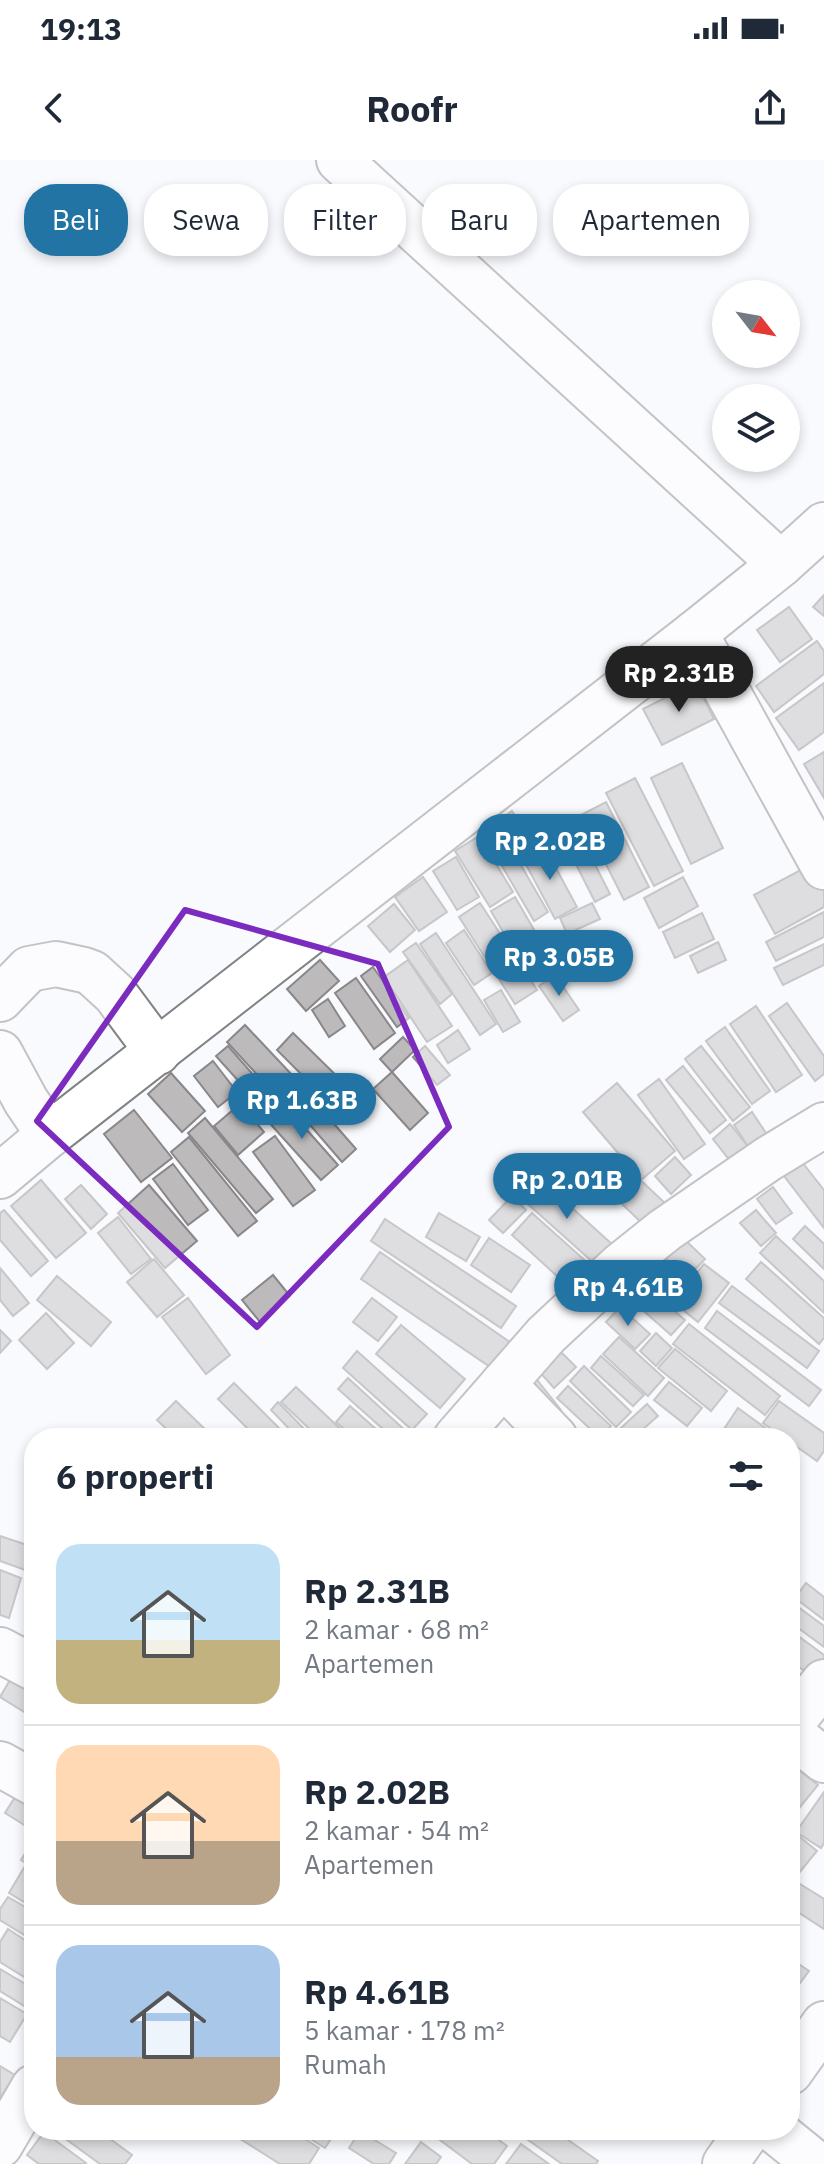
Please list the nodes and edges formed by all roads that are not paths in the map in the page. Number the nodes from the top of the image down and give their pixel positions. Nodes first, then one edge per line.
1 (339, 160) edge
2 (824, 525) edge
3 (781, 564) junction
4 (695, 633) junction
5 (824, 867) edge
6 (10, 970) edge
7 (158, 1052) junction
8 (2, 1066) edge
9 (824, 1125) edge
10 (49, 1135) junction
11 (0, 1176) edge
12 (503, 1384) junction
13 (465, 1428) edge
14 (545, 1428) edge
15 (824, 1682) edge
16 (800, 1712) edge
17 (800, 1741) edge
18 (824, 1760) edge
19 (0, 1764) edge
20 (24, 1777) edge
21 (824, 2024) edge
22 (800, 2058) edge
23 (24, 2104) edge
24 (742, 2140) edge
25 (786, 2140) edge
26 (0, 2145) edge
27 (725, 2164) edge
28 (816, 2164) edge

1 - 3 street
2 - 3 street
3 - 4 street
4 - 5 street
4 - 7 street
6 - 7 street
7 - 10 street
8 - 10 street
9 - 12 street
10 - 11 street
12 - 13 street
12 - 14 street
15 - 16 street
17 - 18 street
19 - 20 street
21 - 22 street
23 - 26 street
24 - 27 street
25 - 28 street

